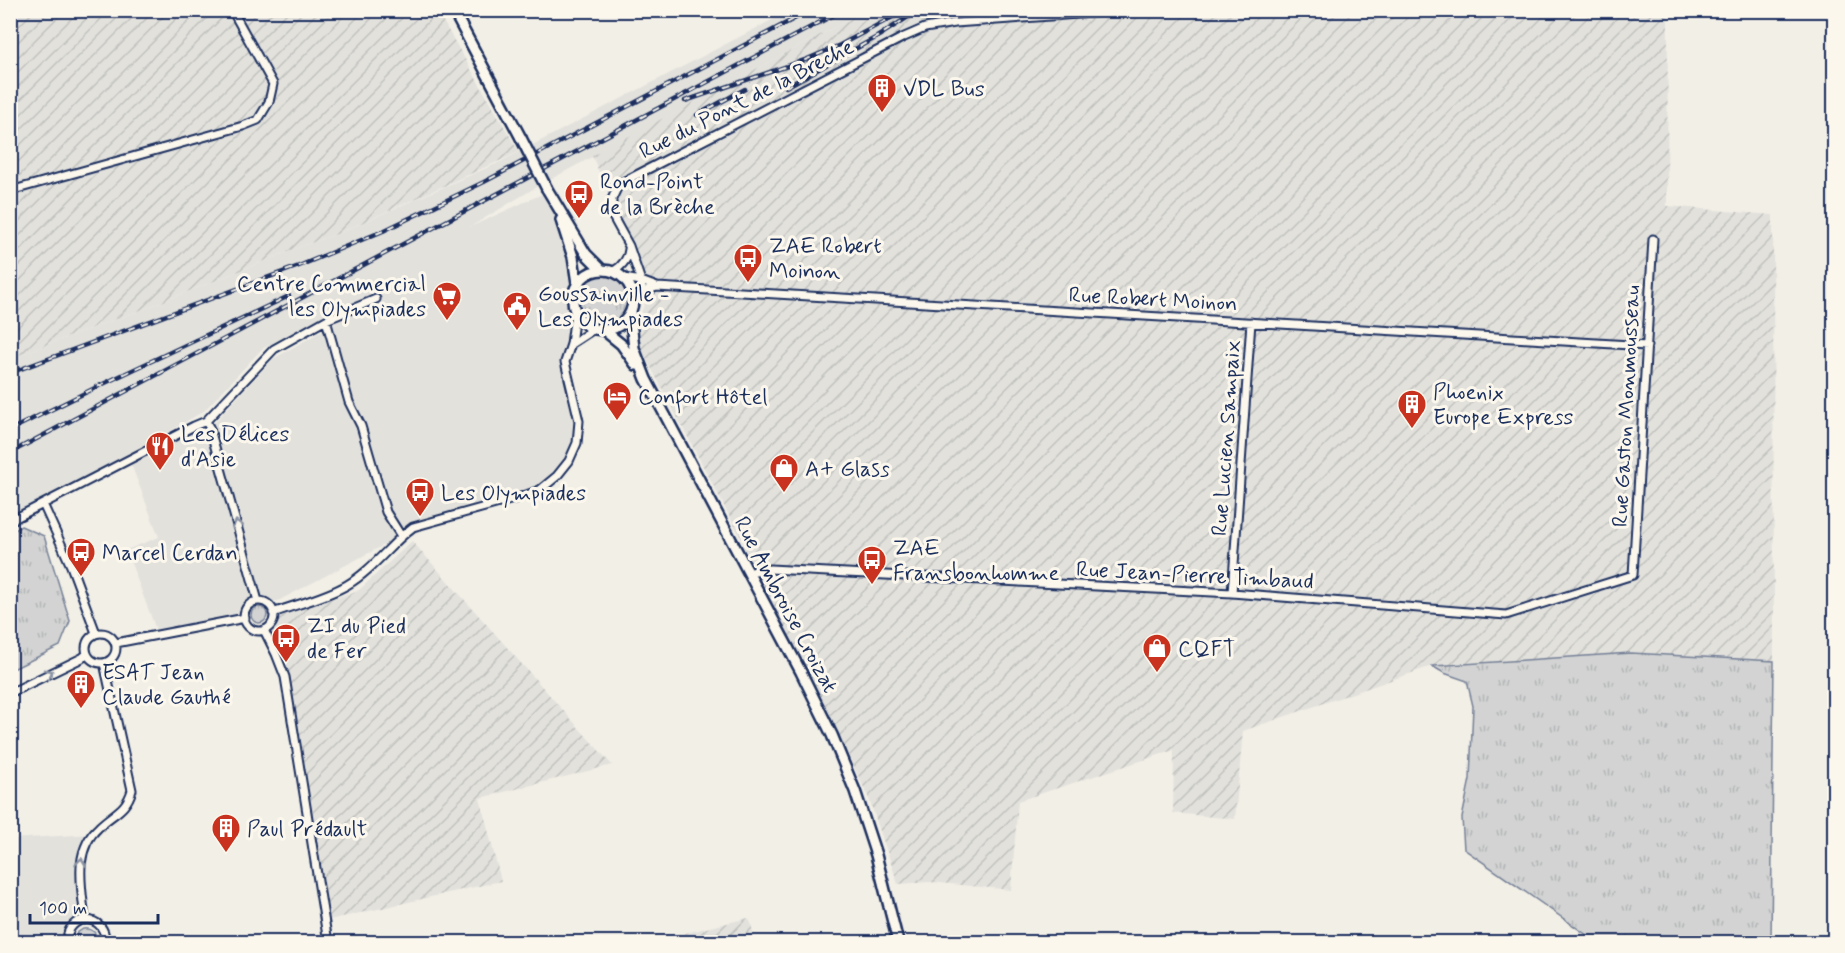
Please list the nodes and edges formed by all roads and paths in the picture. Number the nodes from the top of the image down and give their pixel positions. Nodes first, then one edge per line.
1 (232, 10) edge
2 (453, 10) edge
3 (1134, 10) edge
4 (10, 191) edge
5 (555, 203) junction
6 (1653, 239) dead end
7 (629, 246) junction
8 (601, 269) junction
9 (614, 271) junction
10 (624, 278) junction
11 (641, 281) junction
12 (577, 283) junction
13 (657, 287) junction
14 (642, 292) junction
15 (376, 299) dead end
16 (634, 300) junction
17 (575, 313) junction
18 (630, 313) junction
19 (326, 320) junction
20 (1251, 322) junction
21 (600, 330) junction
22 (570, 344) junction
23 (1647, 346) junction
24 (646, 380) junction
25 (206, 421) junction
26 (43, 504) junction
27 (10, 521) edge
28 (401, 536) junction
29 (749, 573) junction
30 (1633, 575) joint
31 (1232, 593) junction
32 (258, 601) junction
33 (273, 613) junction
34 (245, 618) junction
35 (264, 630) junction
36 (96, 633) junction
37 (116, 643) junction
38 (87, 654) junction
39 (104, 663) junction
40 (10, 693) edge
41 (85, 920) junction
42 (67, 942) edge
43 (105, 942) edge
44 (328, 942) edge
45 (898, 942) edge

1 - 4 street
2 - 5 main road, bridge
3 - 7 street, Rue du Pont de la Breche
5 - 8 main road
5 - 12 main road
6 - 23 street, Rue Gaston Monmousseau
7 - 9 street
7 - 11 street, Rue du Pont de la Breche
8 - 9 main road
8 - 12 main road
9 - 10 main road
10 - 11 street, Rue Robert Moinon
10 - 16 main road
11 - 13 street, Rue Robert Moinon
11 - 14 street, Rue du Pont de la Breche
12 - 17 main road
13 - 14 street, Rue Robert Moinon
13 - 20 street, Rue Robert Moinon
14 - 16 street, Rue Robert Moinon
15 - 19 street
16 - 18 main road
17 - 21 main road
17 - 22 street
18 - 21 main road
18 - 24 main road
19 - 25 street
19 - 28 street
20 - 23 street, Rue Robert Moinon
20 - 31 street, Rue Lucien Sampaix
21 - 22 street
21 - 24 main road
22 - 28 street
23 - 30 street, Rue Gaston Monmousseau
24 - 29 main road, Rue Ambroise Croizat
25 - 26 street
32 -> 25 street
26 - 27 street
26 - 36 street
28 - 33 street
29 - 31 street, Rue Jean-Pierre Timbaud
29 - 45 main road, Rue Ambroise Croizat
30 - 31 street, Rue Jean-Pierre Timbaud
32 - 33 street
32 - 34 street
33 - 35 street
34 - 35 street
34 - 37 street
35 - 44 street
36 - 37 street
36 - 38 street
37 - 39 street
38 - 39 street
40 -> 38 street
41 -> 39 street
41 - 42 street
41 - 43 street

